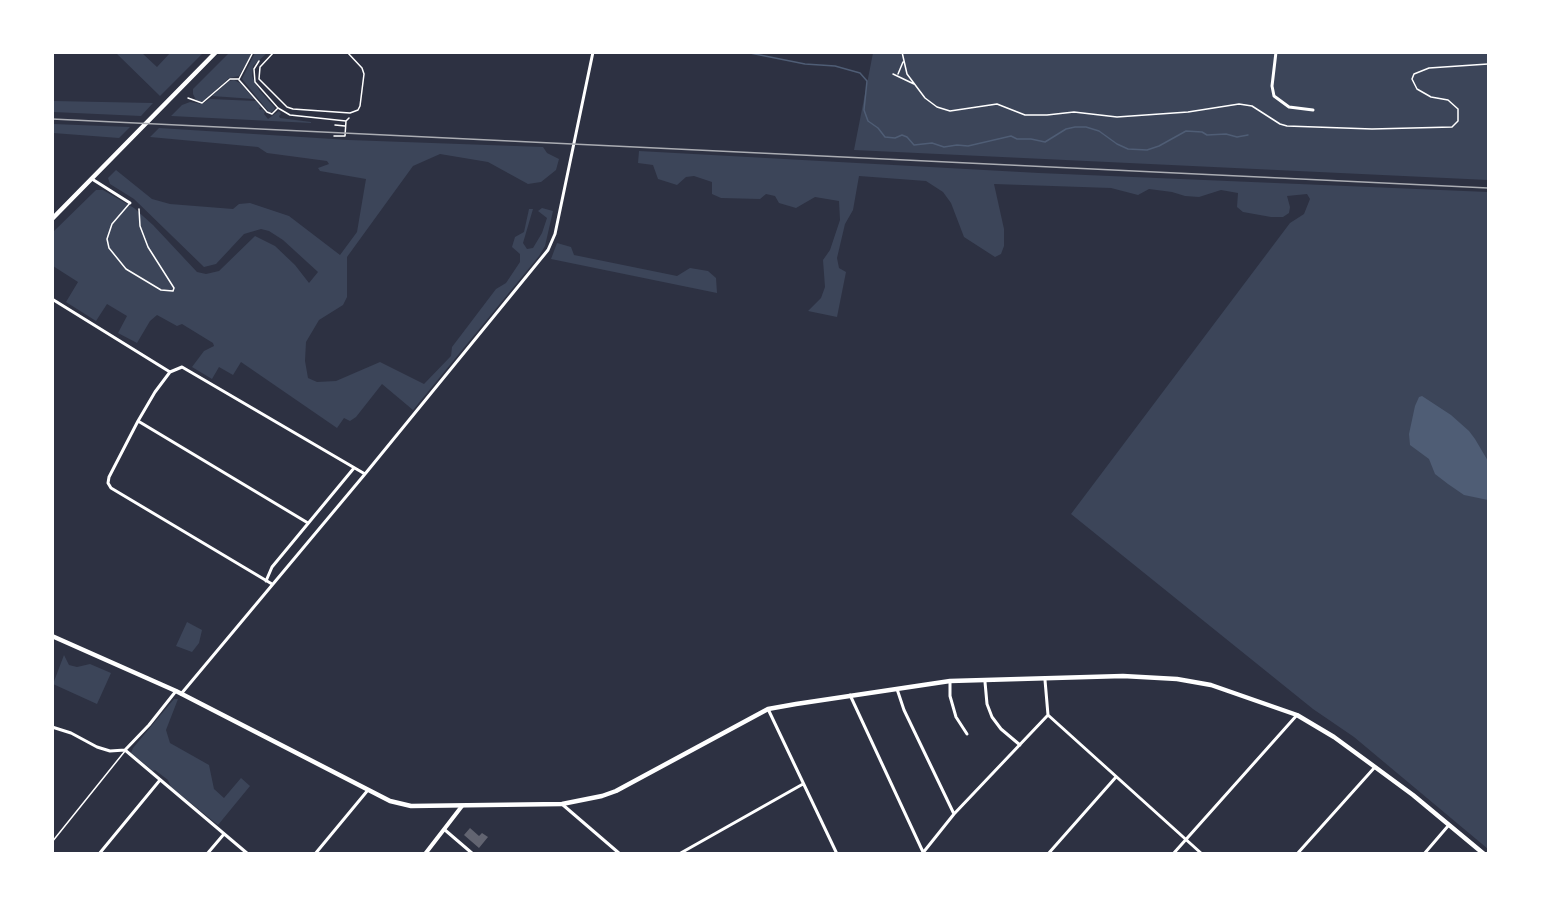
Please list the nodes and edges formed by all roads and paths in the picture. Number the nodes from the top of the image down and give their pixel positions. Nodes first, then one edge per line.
1 (216, 52) edge
2 (253, 52) edge
3 (274, 52) edge
4 (347, 52) edge
5 (593, 52) edge
6 (902, 52) edge
7 (1276, 52) edge
8 (262, 58) dead end
9 (903, 61) junction
10 (1488, 64) edge
11 (893, 74) dead end
12 (898, 75) junction
13 (239, 79) junction
14 (915, 85) junction
15 (188, 98) dead end
16 (278, 108) junction
17 (1313, 110) dead end
18 (350, 117) dead end
19 (346, 121) junction
20 (335, 125) dead end
21 (345, 126) junction
22 (334, 136) dead end
23 (92, 179) junction
24 (130, 202) joint
25 (139, 209) dead end
26 (52, 219) edge
27 (52, 299) edge
28 (170, 372) junction
29 (138, 421) junction
30 (354, 468) junction
31 (365, 474) junction
32 (308, 523) junction
33 (266, 580) junction
34 (273, 584) junction
35 (52, 636) edge
36 (1045, 680) junction
37 (950, 681) junction
38 (985, 682) junction
39 (897, 689) junction
40 (178, 693) junction
41 (850, 695) junction
42 (768, 709) junction
43 (1048, 715) junction
44 (1297, 715) junction
45 (52, 728) edge
46 (967, 734) dead end
47 (1020, 745) junction
48 (125, 750) junction
49 (1375, 767) junction
50 (1116, 777) junction
51 (160, 780) junction
52 (803, 784) junction
53 (368, 789) junction
54 (562, 804) junction
55 (462, 806) junction
56 (954, 814) junction
57 (1449, 825) junction
58 (445, 830) junction
59 (224, 834) junction
60 (1186, 839) junction
61 (52, 842) edge
62 (835, 853) edge
63 (923, 853) edge
64 (99, 854) edge
65 (207, 854) edge
66 (249, 854) edge
67 (315, 854) edge
68 (425, 854) edge
69 (472, 854) edge
70 (620, 854) edge
71 (679, 854) edge
72 (1047, 854) edge
73 (1173, 854) edge
74 (1202, 854) edge
75 (1297, 854) edge
76 (1424, 854) edge
77 (1484, 854) edge

1 - 23 main road
2 - 13 path
3 - 4 lane
5 - 31 street
6 - 9 path
7 - 17 street
8 - 16 path
9 - 12 path
9 - 14 path
10 - 14 path
11 - 12 path
12 - 14 path
13 - 15 path
13 - 16 path
16 - 19 path
18 - 19 path
19 - 21 path
20 - 21 path
21 - 22 path
23 - 24 street
23 - 26 main road
24 - 25 lane
27 - 28 street
28 - 29 street
28 - 30 street
29 - 32 street
29 - 33 street
30 - 31 street
30 - 32 street
31 - 34 street
32 - 33 street
33 - 34 street
34 - 40 street
35 - 40 main road
36 - 38 main road
36 - 43 street
36 - 44 main road
37 - 38 main road
37 - 39 main road
37 - 46 street
38 - 47 street
39 - 41 main road
39 - 56 street
40 - 48 street
40 - 53 main road
41 - 42 main road
41 - 63 street
42 - 52 street
42 - 54 main road
43 - 47 street
43 - 50 street
44 - 49 main road
44 - 60 street
45 - 48 street
47 - 56 street
48 - 51 street
48 - 61 lane
49 - 57 main road
49 - 75 street
50 - 60 street
50 - 72 street
51 - 59 street
51 - 64 street
52 - 62 street
52 - 71 street
53 - 55 main road
53 - 67 street
54 - 55 main road
54 - 70 street
55 - 58 street
56 - 63 street
57 - 76 street
57 - 77 main road
58 - 68 street
58 - 69 street
59 - 65 street
59 - 66 street
60 - 73 street
60 - 74 street

